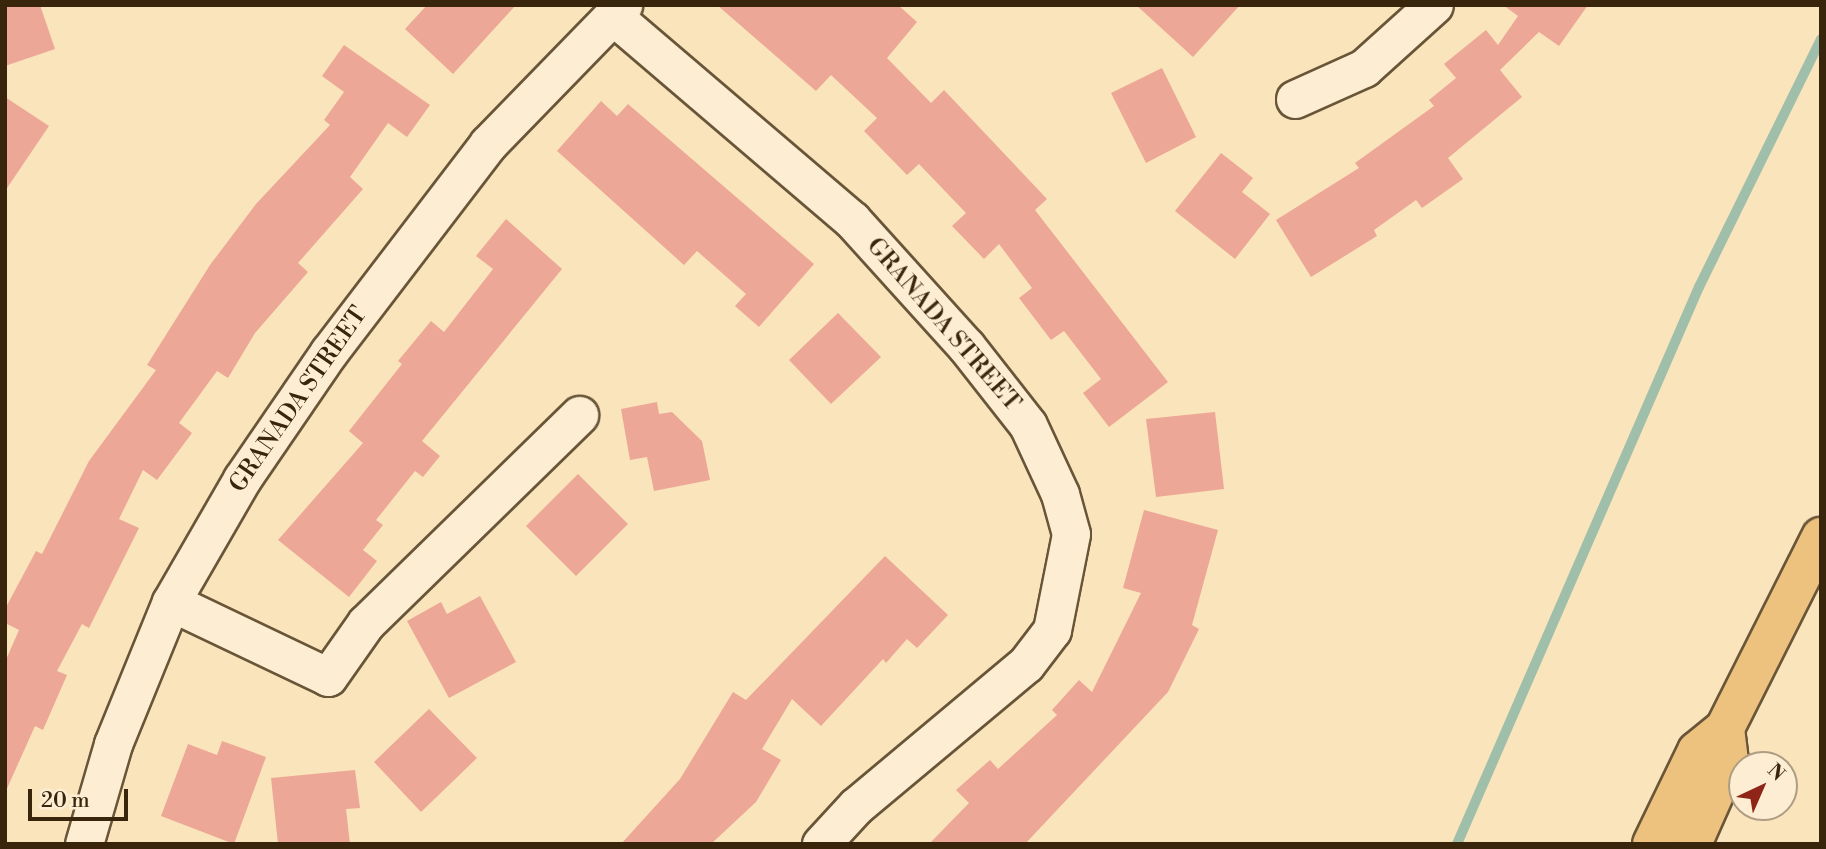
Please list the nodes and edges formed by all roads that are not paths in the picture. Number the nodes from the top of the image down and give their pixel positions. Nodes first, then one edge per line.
1 (1434, 5) edge
2 (618, 10) edge
3 (1294, 99) dead end
4 (579, 415) dead end
5 (1821, 537) edge
6 (171, 602) junction
7 (1725, 728) junction
8 (85, 844) edge
9 (821, 844) edge
10 (1652, 844) edge
11 (1692, 844) edge

1 - 3 street
2 - 6 street, GRANADA STREET
2 - 9 street, GRANADA STREET
4 - 6 street
5 - 7 main road
6 - 8 street, GRANADA STREET
7 - 10 main road
7 - 11 main road

